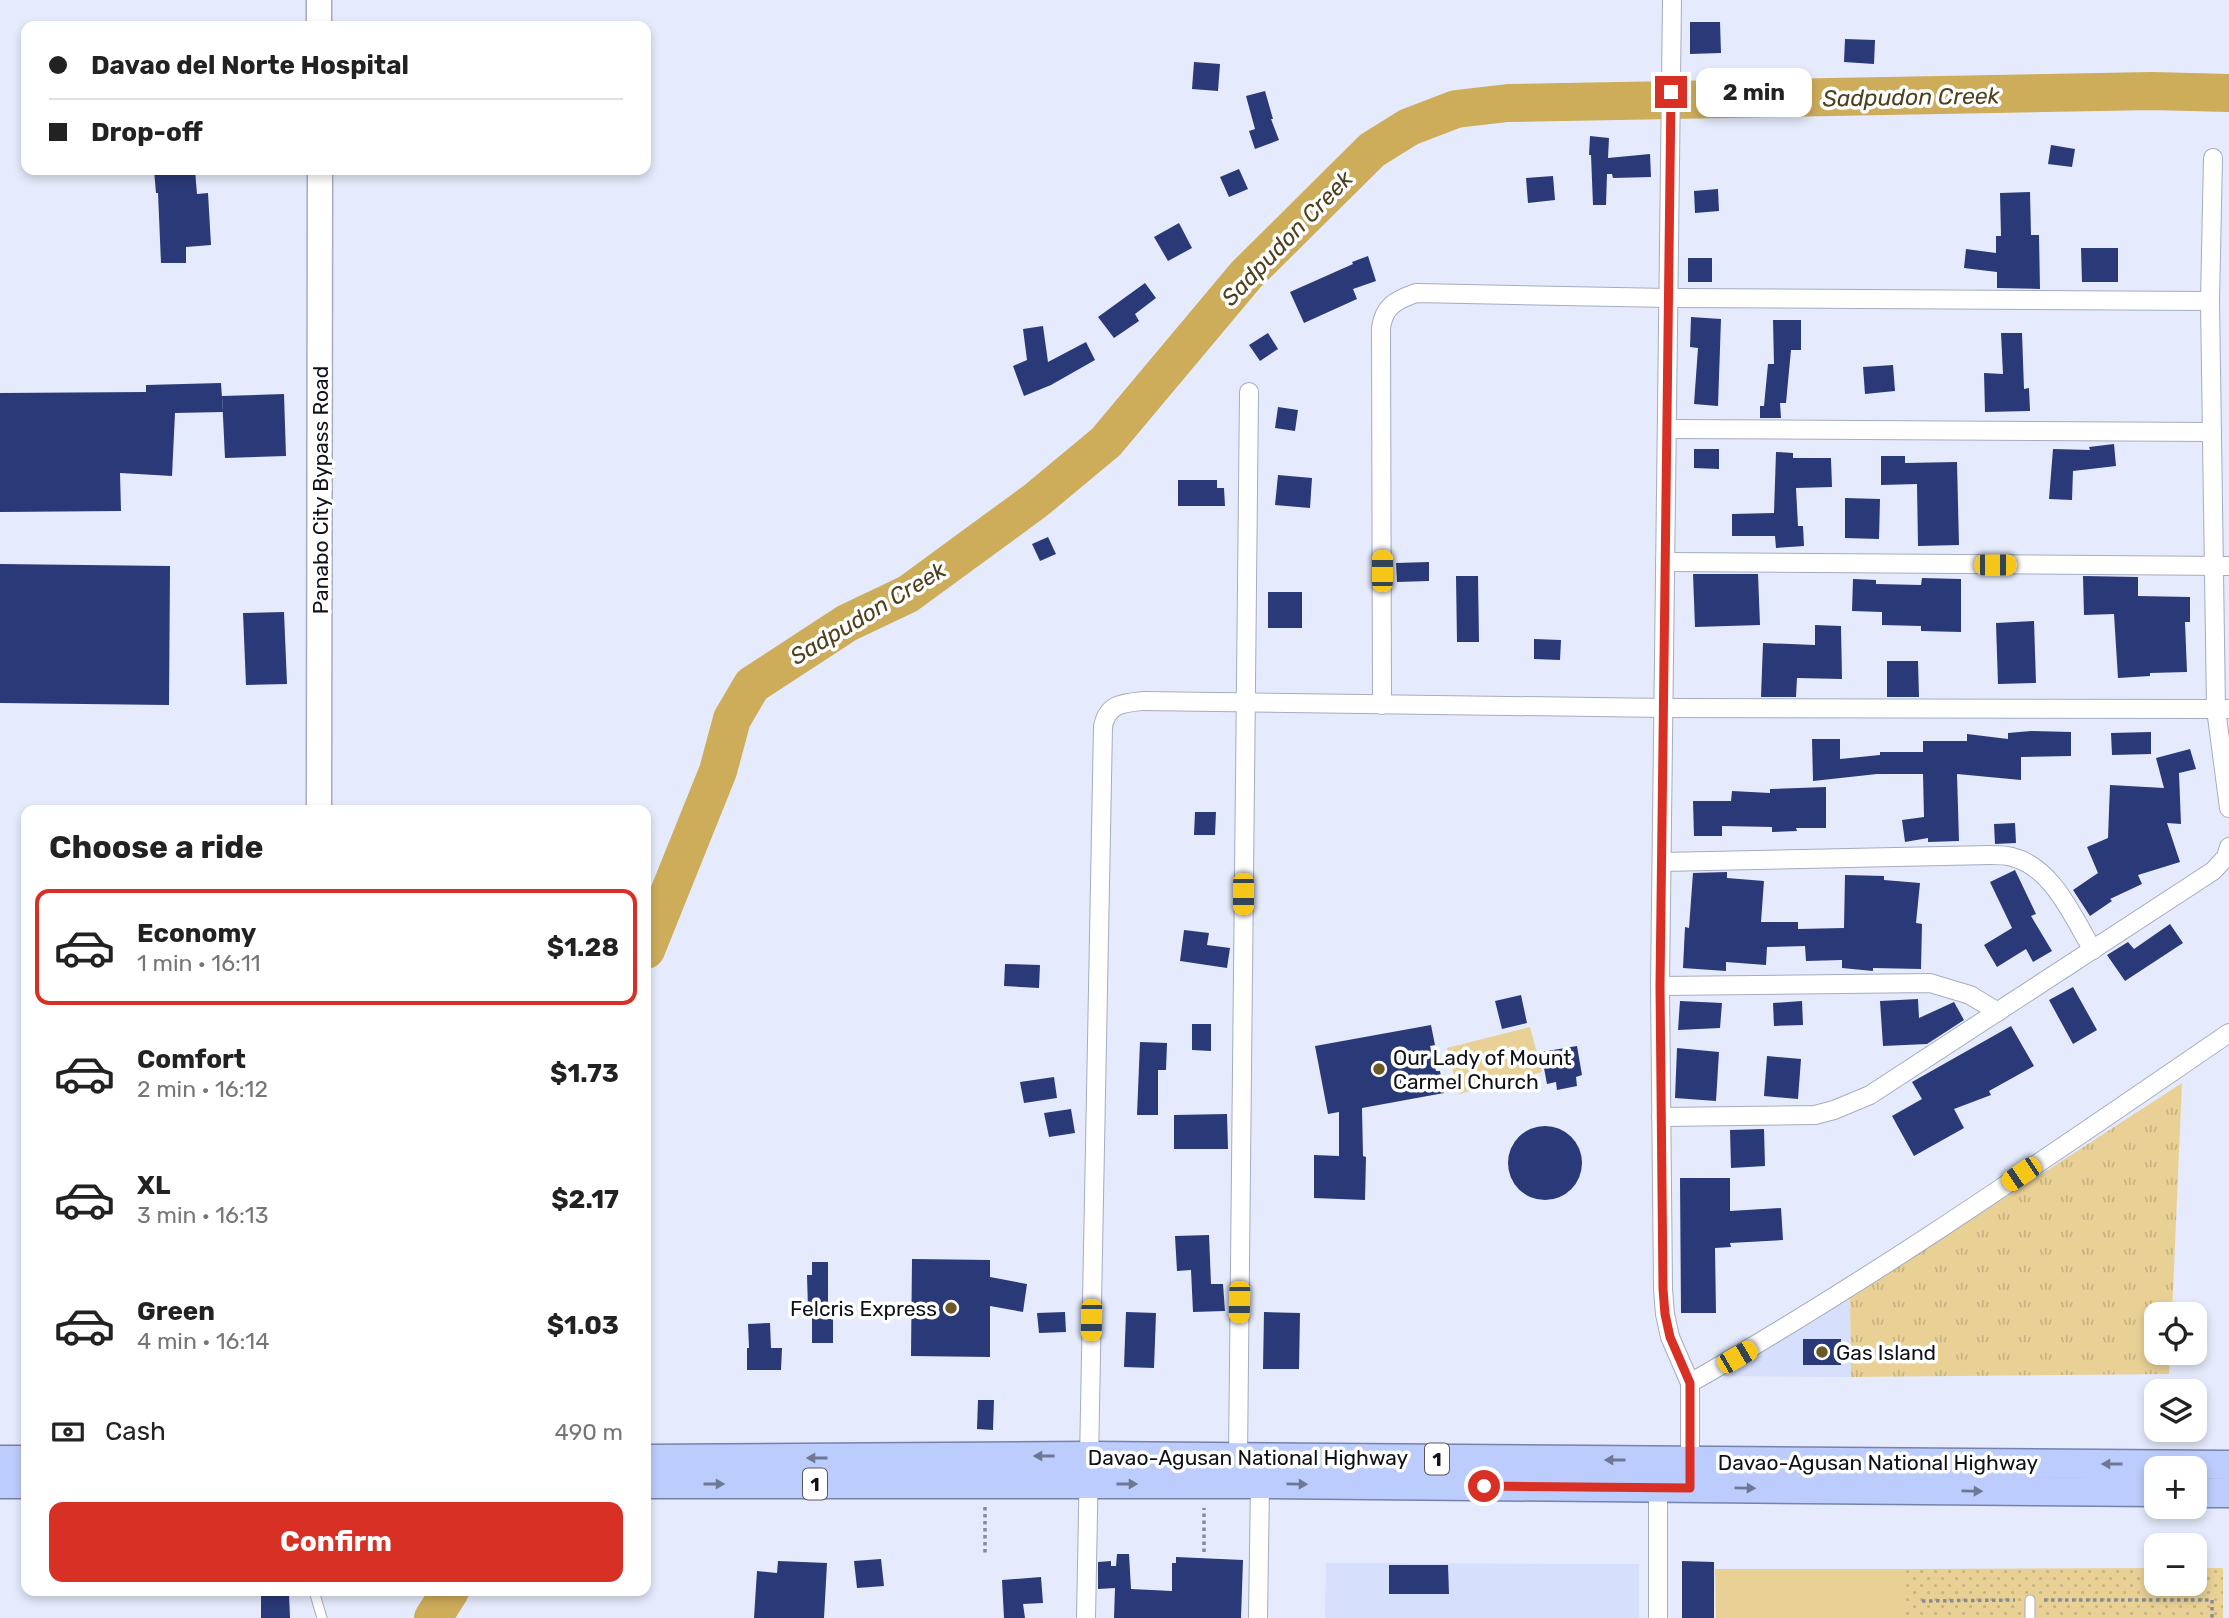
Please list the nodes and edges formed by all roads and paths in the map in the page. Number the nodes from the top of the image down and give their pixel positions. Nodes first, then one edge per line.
1 (319, 0) edge
2 (1672, 0) edge
3 (319, 21) edge
4 (2213, 158) dead end
5 (320, 175) edge
6 (1668, 298) junction
7 (2210, 301) junction
8 (1249, 392) dead end
9 (1667, 429) junction
10 (2211, 432) junction
11 (1665, 562) junction
12 (2222, 566) edge
13 (1245, 703) junction
14 (1382, 705) junction
15 (1665, 708) junction
16 (2222, 709) edge
17 (319, 805) edge
18 (2229, 808) edge
19 (2229, 847) edge
20 (1662, 862) junction
21 (2093, 950) junction
22 (1660, 986) junction
23 (1998, 1012) junction
24 (2229, 1033) edge
25 (1661, 1117) junction
26 (1690, 1383) junction
27 (1238, 1458) junction
28 (651, 1459) edge
29 (0, 1460) edge
30 (21, 1460) edge
31 (2031, 1463) junction
32 (2229, 1465) edge
33 (1089, 1470) junction
34 (944, 1471) junction
35 (1459, 1472) junction
36 (1658, 1474) junction
37 (1690, 1474) junction
38 (0, 1484) edge
39 (21, 1484) edge
40 (651, 1484) edge
41 (985, 1484) junction
42 (1204, 1484) junction
43 (1260, 1484) junction
44 (2031, 1491) junction
45 (2144, 1492) edge
46 (2207, 1493) edge
47 (2229, 1493) edge
48 (1204, 1552) dead end
49 (985, 1554) dead end
50 (315, 1596) edge
51 (2031, 1600) junction
52 (1923, 1601) dead end
53 (322, 1618) edge
54 (1086, 1618) edge
55 (1258, 1618) edge
56 (1658, 1618) edge
57 (2030, 1618) edge
58 (2212, 1618) edge

1 - 3 main road
2 - 6 street
4 - 7 street
5 - 17 main road, Panabo City Bypass Road
6 - 7 street
6 - 9 street
6 - 14 street
7 - 10 street
8 - 13 street
9 - 10 street
9 - 11 street
10 - 12 street
11 - 12 street
11 - 15 street
12 - 16 street
13 - 14 street
13 - 27 street
13 - 33 street
14 - 15 street
15 - 16 street
15 - 20 street
16 - 18 street
19 - 21 street
20 - 21 street
20 - 22 street
21 - 23 street
22 - 23 street
22 - 25 street
23 - 25 street
24 - 26 street
25 - 26 street
26 - 37 street
27 - 33 highway, Davao-Agusan National Highway / 1
27 - 35 highway, Davao-Agusan National Highway / 1
34 -> 28 highway, Davao-Agusan National Highway / 1
29 - 30 highway
32 -> 31 highway, Davao-Agusan National Highway / 1
31 - 37 highway, Davao-Agusan National Highway / 1
31 - 44 highway
33 -> 34 highway, Davao-Agusan National Highway / 1
33 - 41 highway, Davao-Agusan National Highway / 1
33 -> 42 highway, Davao-Agusan National Highway / 1
33 - 54 street
40 -> 34 highway, Davao-Agusan National Highway / 1
34 - 41 highway, Davao-Agusan National Highway / 1
35 - 36 highway, Davao-Agusan National Highway / 1
43 -> 35 highway, Davao-Agusan National Highway / 1
36 - 37 highway, Davao-Agusan National Highway / 1
36 - 56 street
37 -> 44 highway, Davao-Agusan National Highway / 1
38 - 39 highway
41 - 49 path
42 - 43 highway, Davao-Agusan National Highway / 1
42 - 48 path
43 - 55 street
44 - 45 highway, Davao-Agusan National Highway / 1
46 - 47 highway
50 - 53 lane
51 - 52 path
51 - 57 lane
51 - 58 path

